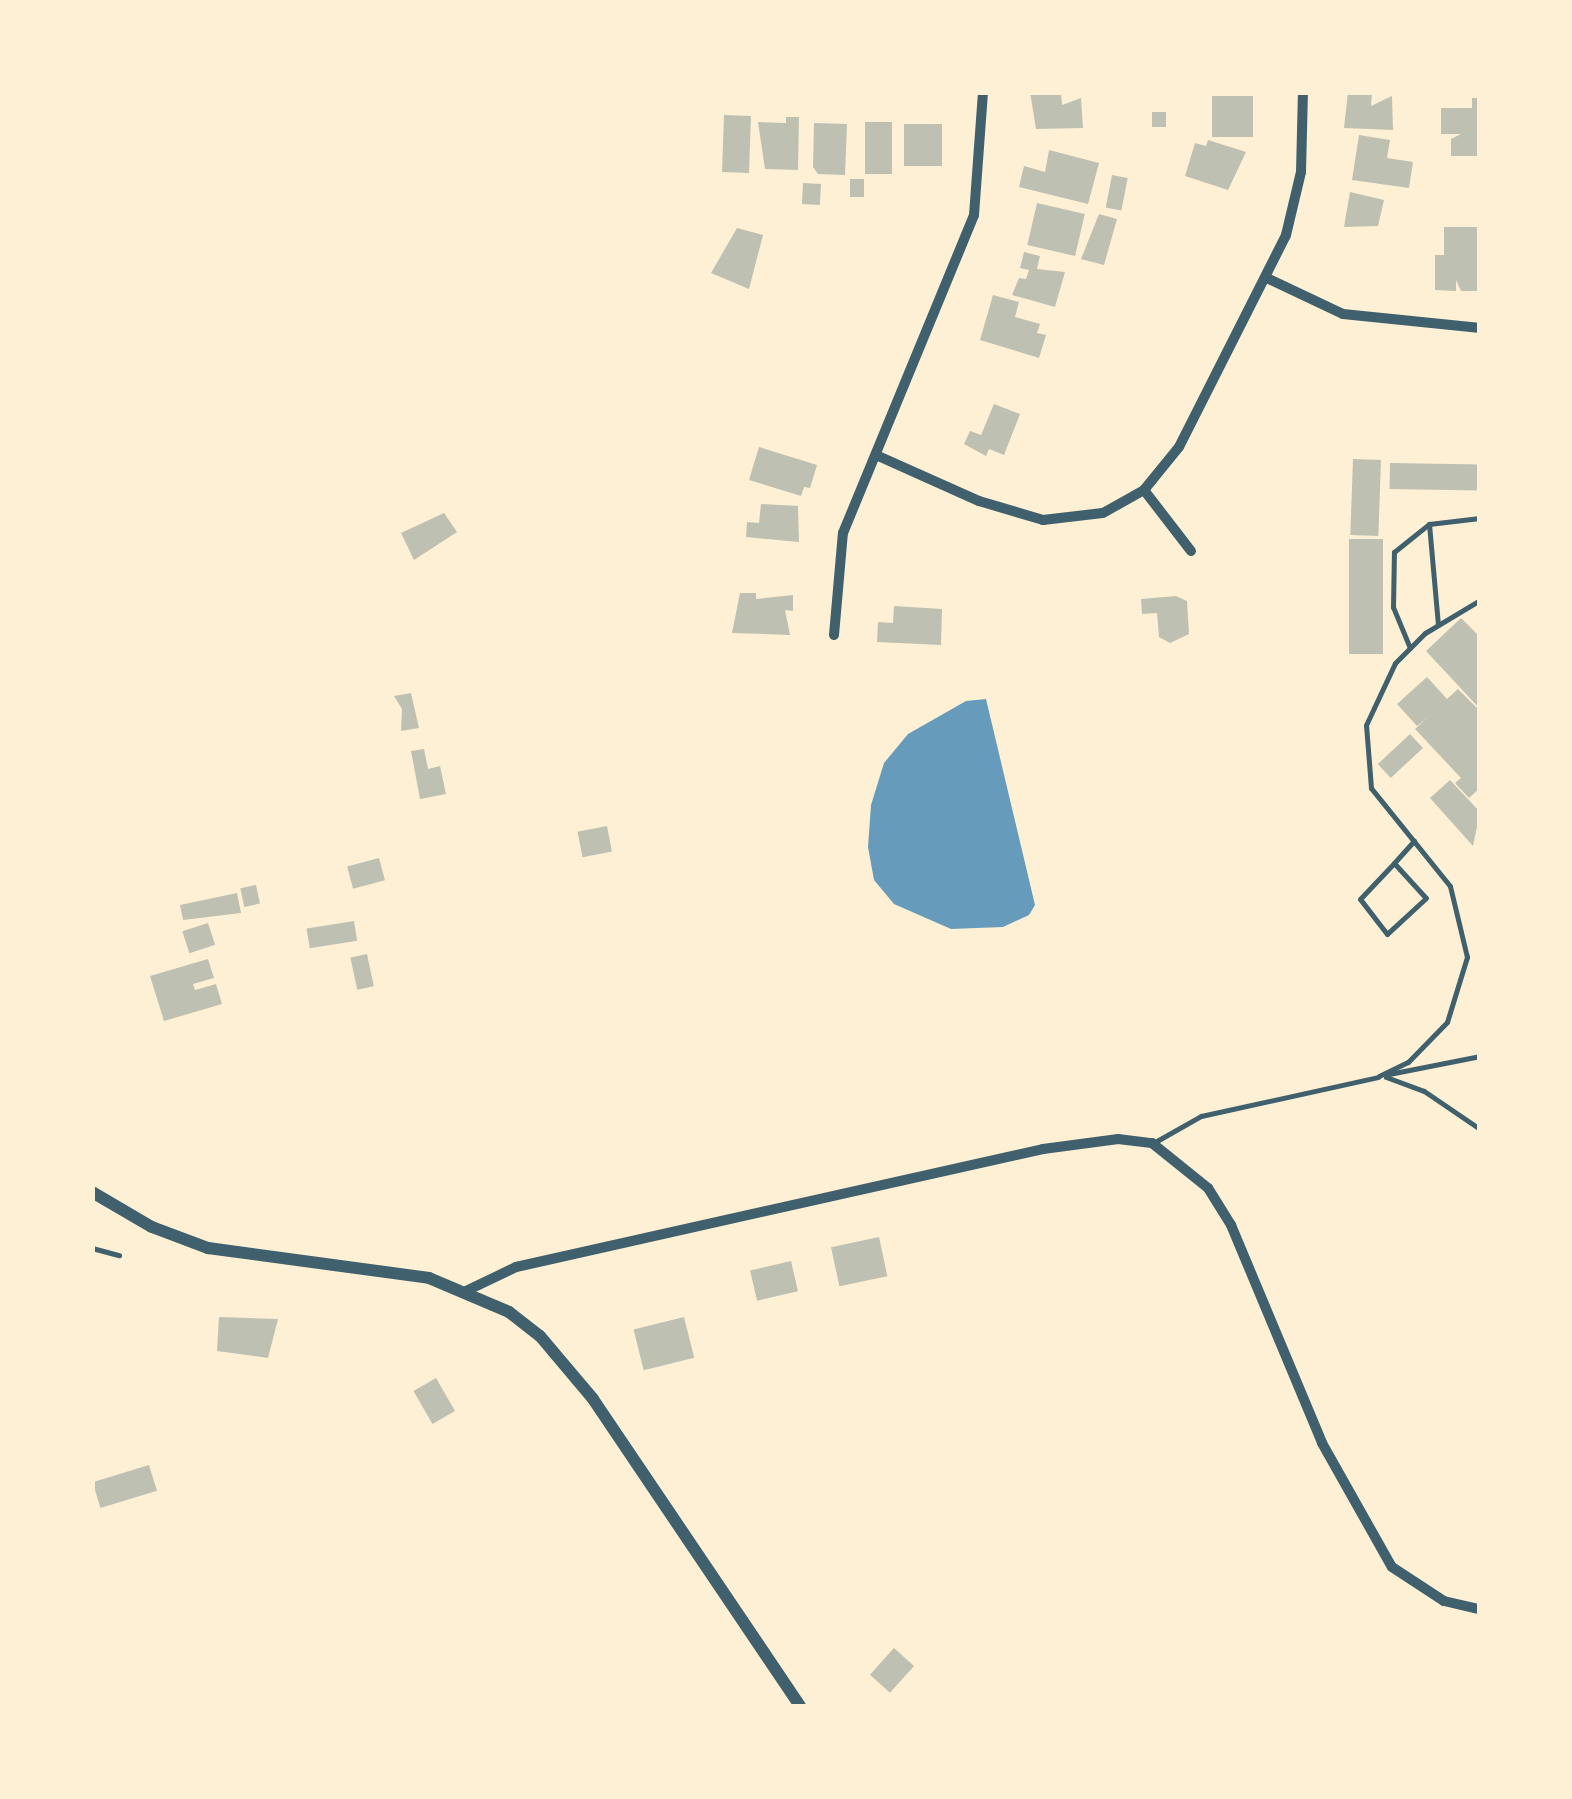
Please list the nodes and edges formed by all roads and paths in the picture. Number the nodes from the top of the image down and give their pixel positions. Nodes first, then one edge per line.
1 (983, 92) edge
2 (1303, 92) edge
3 (1267, 278) junction
4 (1480, 328) edge
5 (876, 454) junction
6 (1144, 490) junction
7 (1480, 518) edge
8 (1429, 524) junction
9 (1192, 551) dead end
10 (1480, 600) edge
11 (1438, 625) junction
12 (834, 636) dead end
13 (1410, 648) junction
14 (1414, 841) junction
15 (1394, 862) junction
16 (1480, 1056) edge
17 (1378, 1076) junction
18 (1480, 1129) edge
19 (1152, 1143) junction
20 (92, 1192) edge
21 (92, 1248) edge
22 (120, 1254) dead end
23 (466, 1291) junction
24 (1480, 1608) edge
25 (800, 1706) edge

1 - 5 street
2 - 3 street
3 - 4 street
3 - 6 street
5 - 6 street
5 - 12 street
6 - 9 street
7 - 8 lane
8 - 11 lane
8 - 13 lane
10 - 11 lane
11 - 13 lane
13 - 14 lane
14 - 15 lane
14 - 17 lane
15 - 15 lane
16 - 17 lane
17 - 18 lane
17 - 19 lane
19 - 23 street
19 - 24 street
20 - 23 street
21 - 22 lane
23 - 25 street

